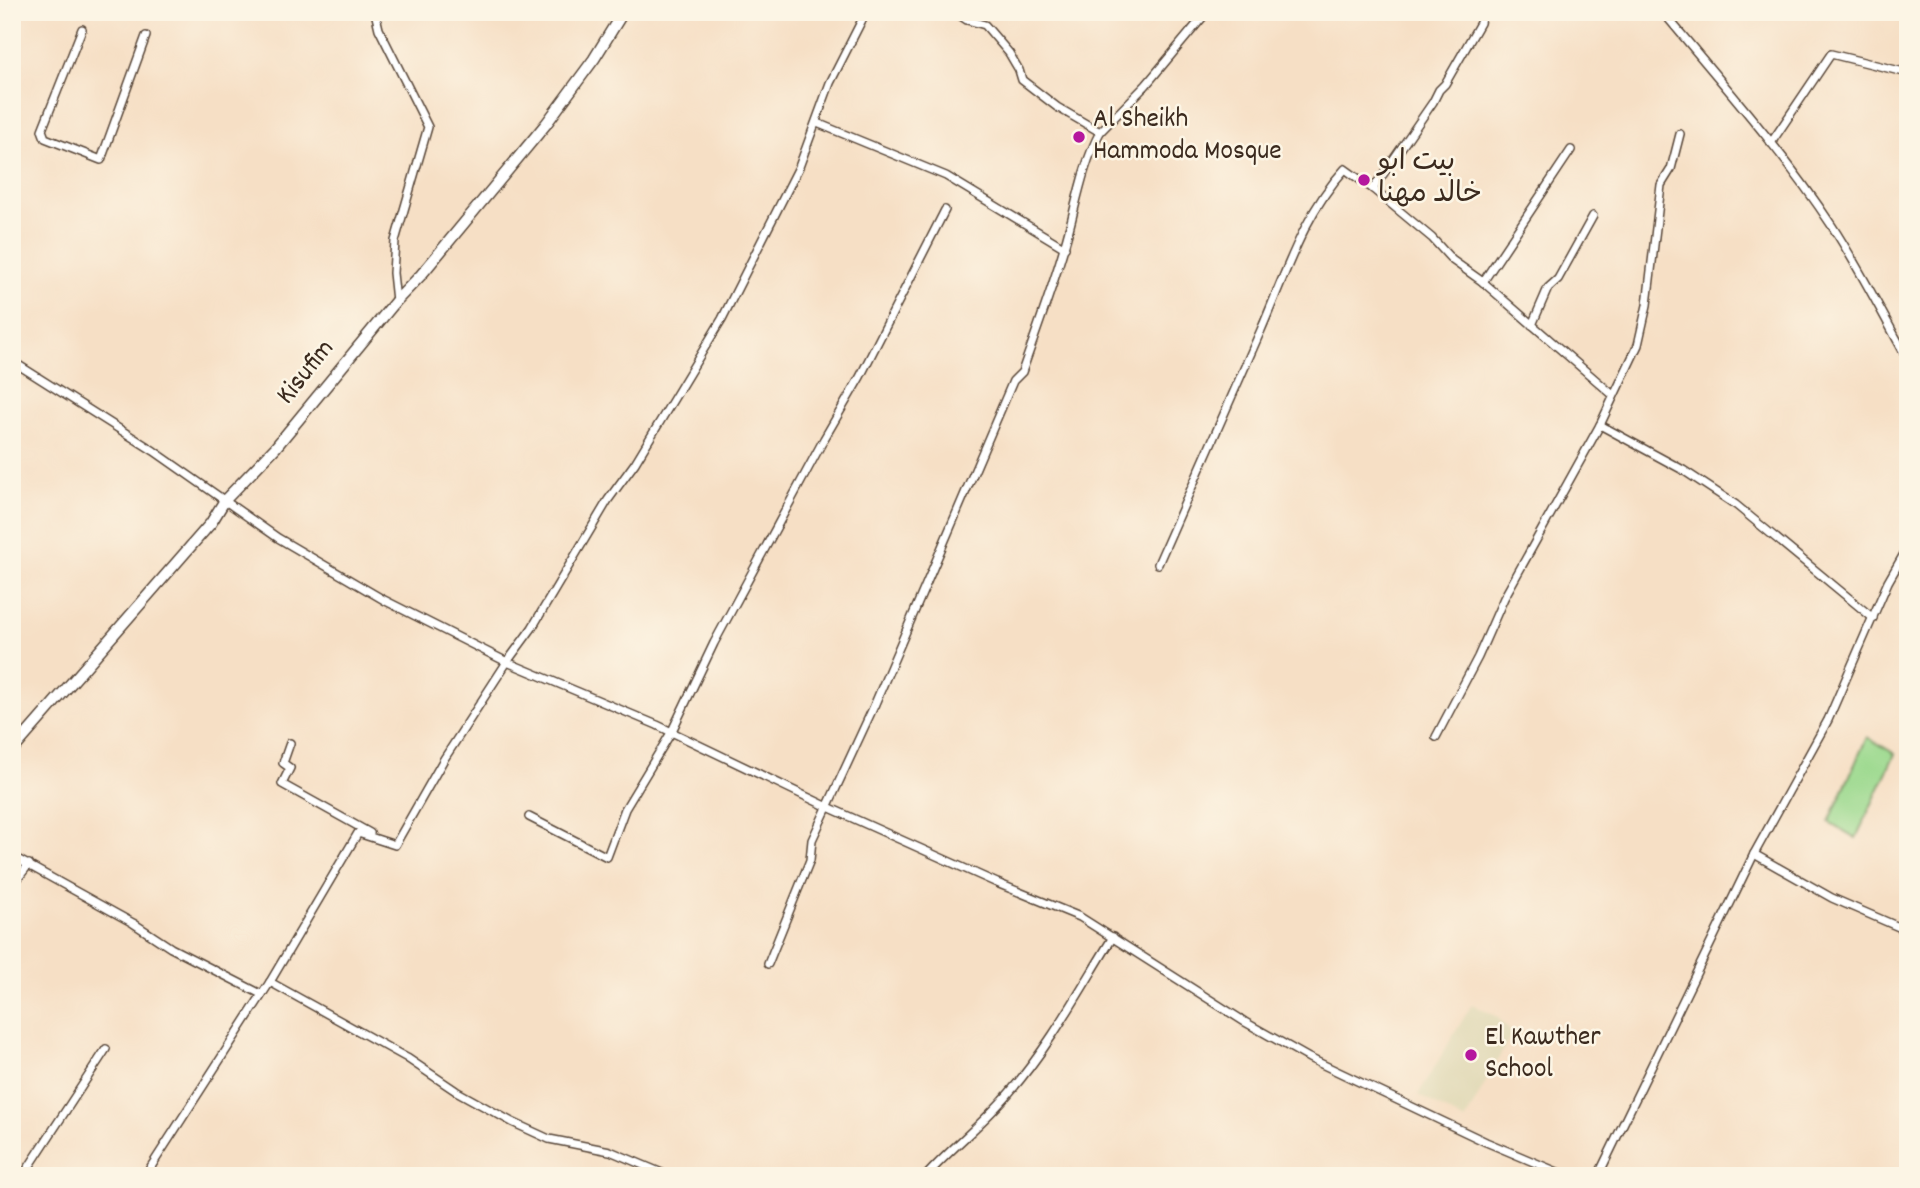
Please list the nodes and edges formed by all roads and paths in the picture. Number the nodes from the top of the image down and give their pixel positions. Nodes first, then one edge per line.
1 (375, 12) edge
2 (623, 12) edge
3 (866, 12) edge
4 (955, 12) edge
5 (1207, 12) edge
6 (1482, 12) edge
7 (1663, 12) edge
8 (82, 29) dead end
9 (146, 36) dead end
10 (1908, 74) edge
11 (817, 123) junction
12 (1100, 132) junction
13 (1680, 134) dead end
14 (1771, 142) junction
15 (1572, 150) dead end
16 (1373, 189) junction
17 (945, 210) dead end
18 (1593, 216) dead end
19 (1065, 248) junction
20 (1483, 282) junction
21 (396, 301) junction
22 (1532, 325) junction
23 (1908, 360) edge
24 (12, 361) edge
25 (1613, 395) junction
26 (1600, 425) junction
27 (225, 500) junction
28 (1908, 547) edge
29 (1158, 565) dead end
30 (1873, 618) junction
31 (507, 662) junction
32 (672, 731) junction
33 (1436, 737) dead end
34 (290, 743) dead end
35 (12, 751) edge
36 (828, 807) junction
37 (529, 817) dead end
38 (380, 838) junction
39 (1754, 854) junction
40 (12, 856) edge
41 (29, 864) junction
42 (12, 886) edge
43 (1908, 931) edge
44 (1113, 937) junction
45 (768, 964) dead end
46 (270, 982) junction
47 (261, 994) junction
48 (106, 1049) dead end
49 (23, 1176) edge
50 (145, 1176) edge
51 (669, 1176) edge
52 (926, 1176) edge
53 (1567, 1176) edge
54 (1598, 1176) edge

1 - 21 street
2 - 21 street, Kisufim
3 - 11 street
4 - 12 street
5 - 12 street
6 - 16 street
7 - 14 street
8 - 9 street
10 - 14 street
11 - 19 street
11 - 31 street
12 - 19 street
13 - 25 street
14 - 23 street
15 - 20 street
16 - 20 street
16 - 29 street
17 - 32 street
18 - 22 street
19 - 36 street
20 - 22 street
21 - 27 street, Kisufim
22 - 25 street
24 - 27 street
25 - 26 street
26 - 30 street
26 - 33 street
27 - 31 street
27 - 35 street, Kisufim
28 - 30 street
30 - 39 street
31 - 32 street
31 - 38 street
32 - 36 street
32 - 37 street
34 - 38 street
36 - 44 street
36 - 45 street
38 - 46 street
39 - 43 street
39 - 54 street
40 - 41 street
41 - 42 street
41 - 47 street
44 - 52 street
44 - 53 street
46 - 47 street
46 - 51 street
47 - 50 street
48 - 49 street

